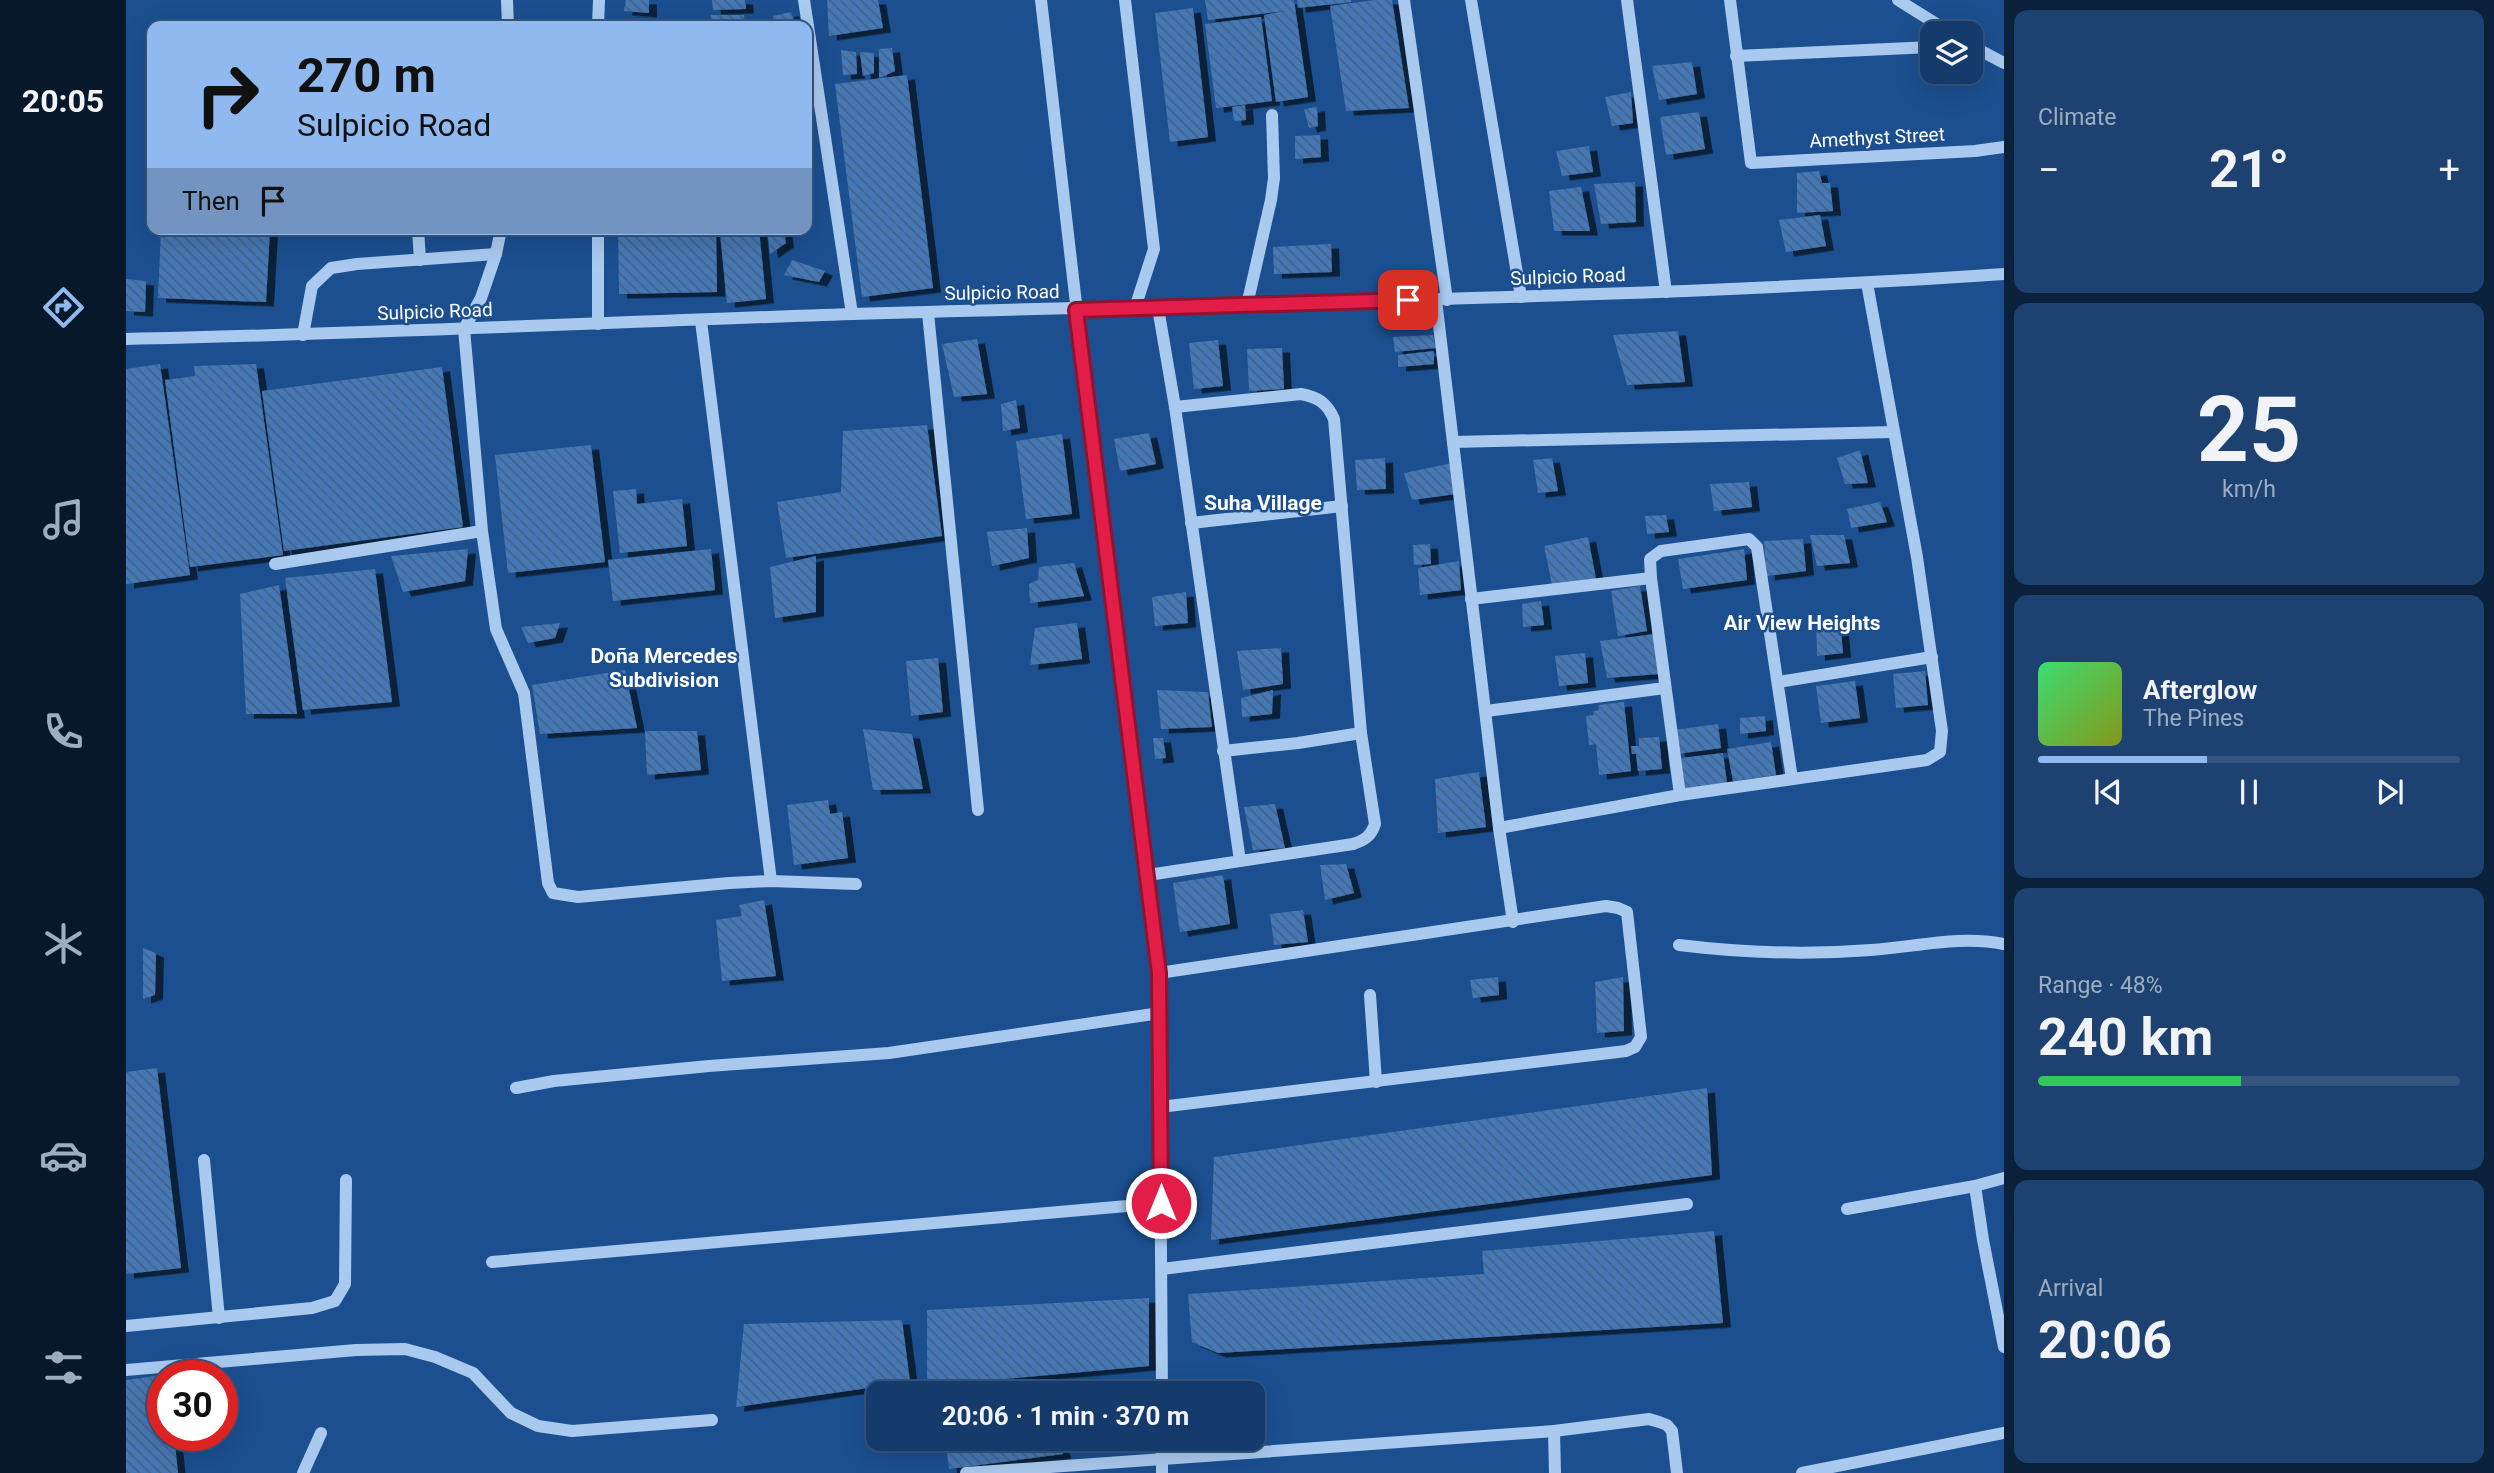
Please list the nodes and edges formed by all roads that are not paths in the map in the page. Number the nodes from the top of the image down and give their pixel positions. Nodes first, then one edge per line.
1 (507, 0) edge
2 (598, 0) edge
3 (804, 0) edge
4 (1041, 0) edge
5 (1125, 0) edge
6 (1404, 0) edge
7 (1471, 0) edge
8 (1627, 0) edge
9 (1730, 0) edge
10 (1898, 0) edge
11 (508, 21) edge
12 (598, 21) edge
13 (807, 21) edge
14 (1932, 21) edge
15 (1920, 48) edge
16 (812, 52) edge
17 (1983, 52) edge
18 (1736, 56) junction
19 (2004, 63) edge
20 (1272, 115) dead end
21 (2004, 147) edge
22 (418, 235) edge
23 (500, 235) edge
24 (598, 235) edge
25 (496, 254) junction
26 (420, 260) junction
27 (2004, 274) edge
28 (1867, 284) junction
29 (1665, 292) junction
30 (1521, 297) junction
31 (1441, 300) junction
32 (1248, 305) junction
33 (1135, 308) junction
34 (1158, 308) junction
35 (1076, 310) junction
36 (928, 313) junction
37 (852, 314) junction
38 (701, 321) junction
39 (598, 324) junction
40 (464, 329) junction
41 (303, 335) junction
42 (126, 339) edge
43 (1175, 407) junction
44 (1894, 432) junction
45 (1453, 442) junction
46 (1342, 506) junction
47 (1191, 523) junction
48 (482, 531) junction
49 (275, 564) dead end
50 (1651, 578) junction
51 (1471, 599) junction
52 (1932, 656) junction
53 (1778, 682) junction
54 (1665, 688) junction
55 (1486, 711) junction
56 (1361, 733) junction
57 (1223, 751) junction
58 (1792, 779) junction
59 (1680, 795) junction
60 (978, 810) dead end
61 (1499, 828) junction
62 (1240, 861) junction
63 (1148, 875) junction
64 (771, 881) junction
65 (856, 884) dead end
66 (1513, 922) junction
67 (2004, 944) edge
68 (1679, 945) dead end
69 (1159, 973) junction
70 (1370, 996) dead end
71 (1160, 1013) junction
72 (1376, 1082) junction
73 (516, 1088) dead end
74 (1160, 1107) junction
75 (204, 1160) dead end
76 (2004, 1178) edge
77 (346, 1180) dead end
78 (1975, 1186) junction
79 (1161, 1203) junction
80 (1687, 1203) dead end
81 (1847, 1209) dead end
82 (492, 1262) dead end
83 (1162, 1269) junction
84 (219, 1318) junction
85 (126, 1326) edge
86 (2004, 1347) edge
87 (126, 1370) edge
88 (1162, 1381) edge
89 (712, 1420) dead end
90 (1554, 1431) junction
91 (321, 1433) dead end
92 (2004, 1433) edge
93 (1162, 1451) edge
94 (1162, 1459) junction
95 (303, 1473) edge
96 (966, 1473) edge
97 (1161, 1473) edge
98 (1555, 1473) edge
99 (1676, 1473) edge
100 (1802, 1473) edge

1 - 11 street
2 - 12 street
3 - 13 street
4 - 35 street
5 - 33 street
6 - 31 street
7 - 30 street
8 - 29 street
9 - 18 street
10 - 14 street
15 - 18 street
16 - 37 street
17 - 19 street
18 - 21 street, Amethyst Street
20 - 32 street
22 - 26 street
23 - 25 street
24 - 39 street
25 - 26 street
25 - 40 street
26 - 41 street
27 - 28 street, Sulpicio Road
28 - 29 street, Sulpicio Road
28 - 44 street
29 - 30 street, Sulpicio Road
30 - 31 street, Sulpicio Road
31 - 32 street, Sulpicio Road
31 - 45 street
32 - 34 street, Sulpicio Road
33 - 34 street, Sulpicio Road
33 - 35 street, Sulpicio Road
34 - 43 street
35 - 36 street, Sulpicio Road
35 - 63 street
36 - 37 street, Sulpicio Road
36 - 60 street
37 - 38 street, Sulpicio Road
38 - 39 street, Sulpicio Road
38 - 64 street
39 - 40 street, Sulpicio Road
40 - 41 street, Sulpicio Road
40 - 48 street
41 - 42 street, Sulpicio Road
43 - 46 street
43 - 47 street
44 - 45 street
44 - 52 street
45 - 51 street
46 - 47 street
46 - 56 street
47 - 57 street
48 - 49 street
48 - 64 street
50 - 51 street
50 - 53 street
50 - 54 street
51 - 55 street
52 - 53 street
52 - 58 street
53 - 58 street
54 - 55 street
54 - 59 street
55 - 61 street
56 - 57 street
56 - 62 street
57 - 62 street
58 - 59 street
59 - 61 street
61 - 66 street
62 - 63 street
63 - 69 street
64 - 65 street
66 - 69 street
66 - 72 street
67 - 68 street
69 - 71 street
70 - 72 street
71 - 73 street
71 - 74 street
72 - 74 street
74 - 79 street
75 - 84 street
76 - 78 street
77 - 84 street
78 - 81 street
78 - 86 street
79 - 82 street
79 - 83 street
80 - 83 street
83 - 88 street
84 - 85 street
87 - 89 street
90 - 94 street
90 - 98 street
90 - 99 street
91 - 95 street
92 - 100 street
93 - 94 street
94 - 96 street
94 - 97 street

